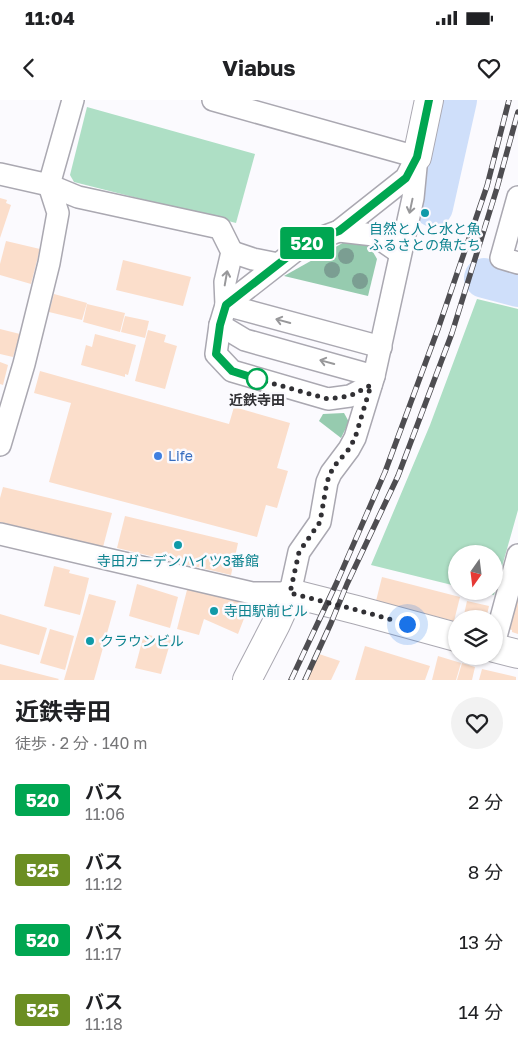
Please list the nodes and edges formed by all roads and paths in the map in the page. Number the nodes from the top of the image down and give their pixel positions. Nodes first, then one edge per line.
1 (73, 100) edge
2 (213, 100) edge
3 (430, 100) edge
4 (417, 157) junction
5 (0, 174) edge
6 (49, 185) junction
7 (518, 197) edge
8 (339, 231) junction
9 (232, 252) junction
10 (400, 253) junction
11 (518, 262) edge
12 (278, 264) junction
13 (223, 315) junction
14 (381, 347) junction
15 (373, 381) junction
16 (0, 445) edge
17 (0, 534) edge
18 (518, 555) edge
19 (290, 593) junction
20 (503, 611) edge
21 (448, 635) edge
22 (503, 650) edge
23 (518, 654) edge
24 (247, 680) edge

1 - 6 street
2 - 4 street
3 - 4 main road
4 - 8 street
4 -> 10 street
5 - 6 street
6 - 9 street
6 - 16 street
7 - 11 street
8 - 10 street
8 - 12 street
9 - 12 street
13 -> 9 street
10 - 14 street
12 - 13 street
14 -> 13 street
15 -> 13 street
13 - 15 street
14 - 15 street
15 - 19 street
17 - 19 street
18 - 20 street
19 - 21 main road
19 - 24 main road
22 - 23 main road

